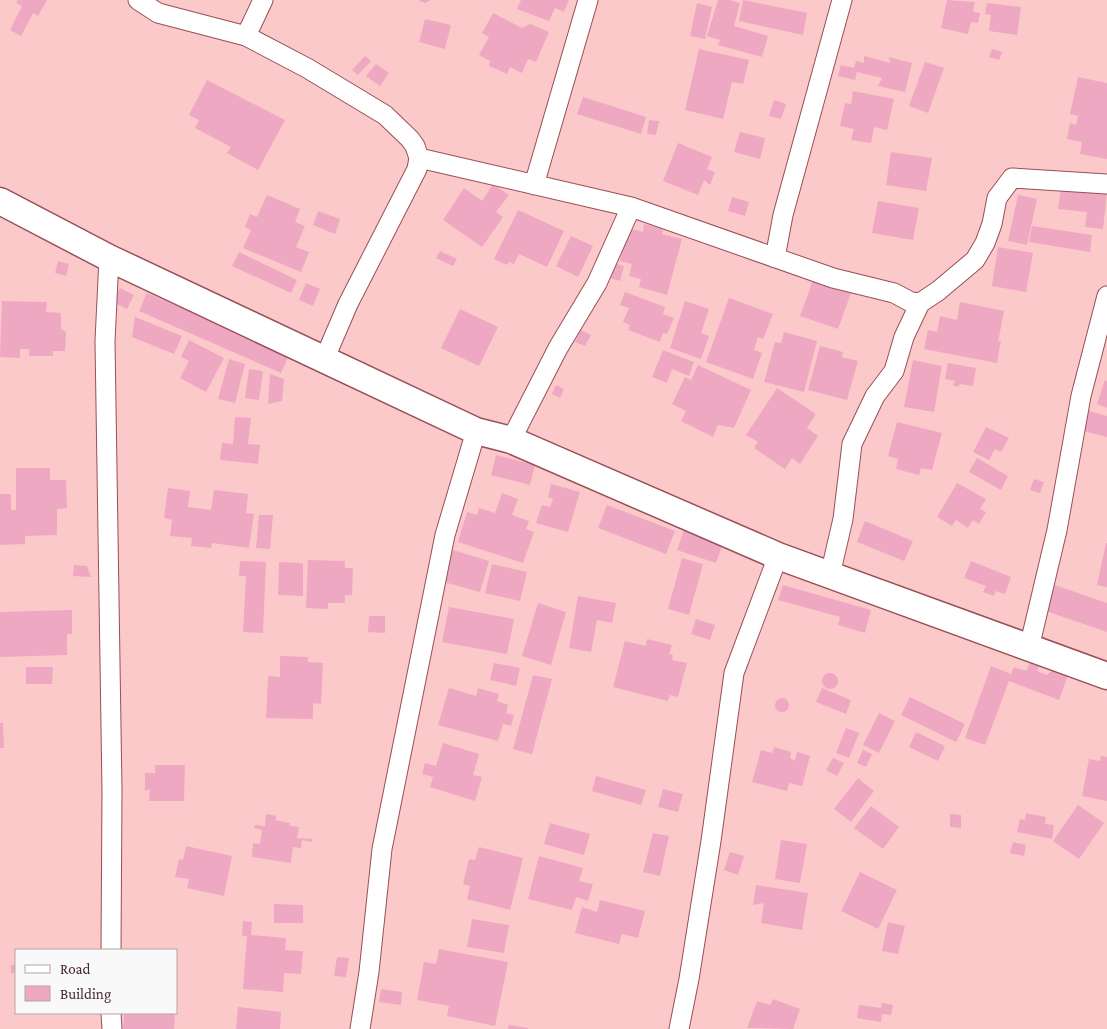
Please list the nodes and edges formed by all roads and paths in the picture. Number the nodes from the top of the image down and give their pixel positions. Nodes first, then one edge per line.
1 (138, 0) edge
2 (263, 0) edge
3 (588, 0) edge
4 (842, 0) edge
5 (246, 36) junction
6 (419, 158) junction
7 (1107, 184) edge
8 (534, 185) junction
9 (0, 201) edge
10 (631, 207) junction
11 (109, 258) junction
12 (774, 258) junction
13 (1107, 296) edge
14 (920, 303) junction
15 (324, 360) junction
16 (476, 431) junction
17 (511, 440) junction
18 (778, 556) junction
19 (830, 575) junction
20 (1029, 648) junction
21 (1107, 676) edge
22 (111, 949) edge
23 (111, 1014) edge
24 (112, 1029) edge
25 (360, 1029) edge
26 (679, 1029) edge

1 - 5 street
2 - 5 street
3 - 8 street
4 - 12 street
5 - 6 street
6 - 8 street
6 - 15 street
7 - 14 street
8 - 10 street
9 - 11 street
10 - 12 street
10 - 17 street
11 - 15 street
11 - 22 street
12 - 14 street
13 - 20 street
14 - 19 street
15 - 16 street
16 - 17 street
16 - 25 street
17 - 18 street
18 - 19 street
18 - 26 street
19 - 20 street
20 - 21 street
23 - 24 street

